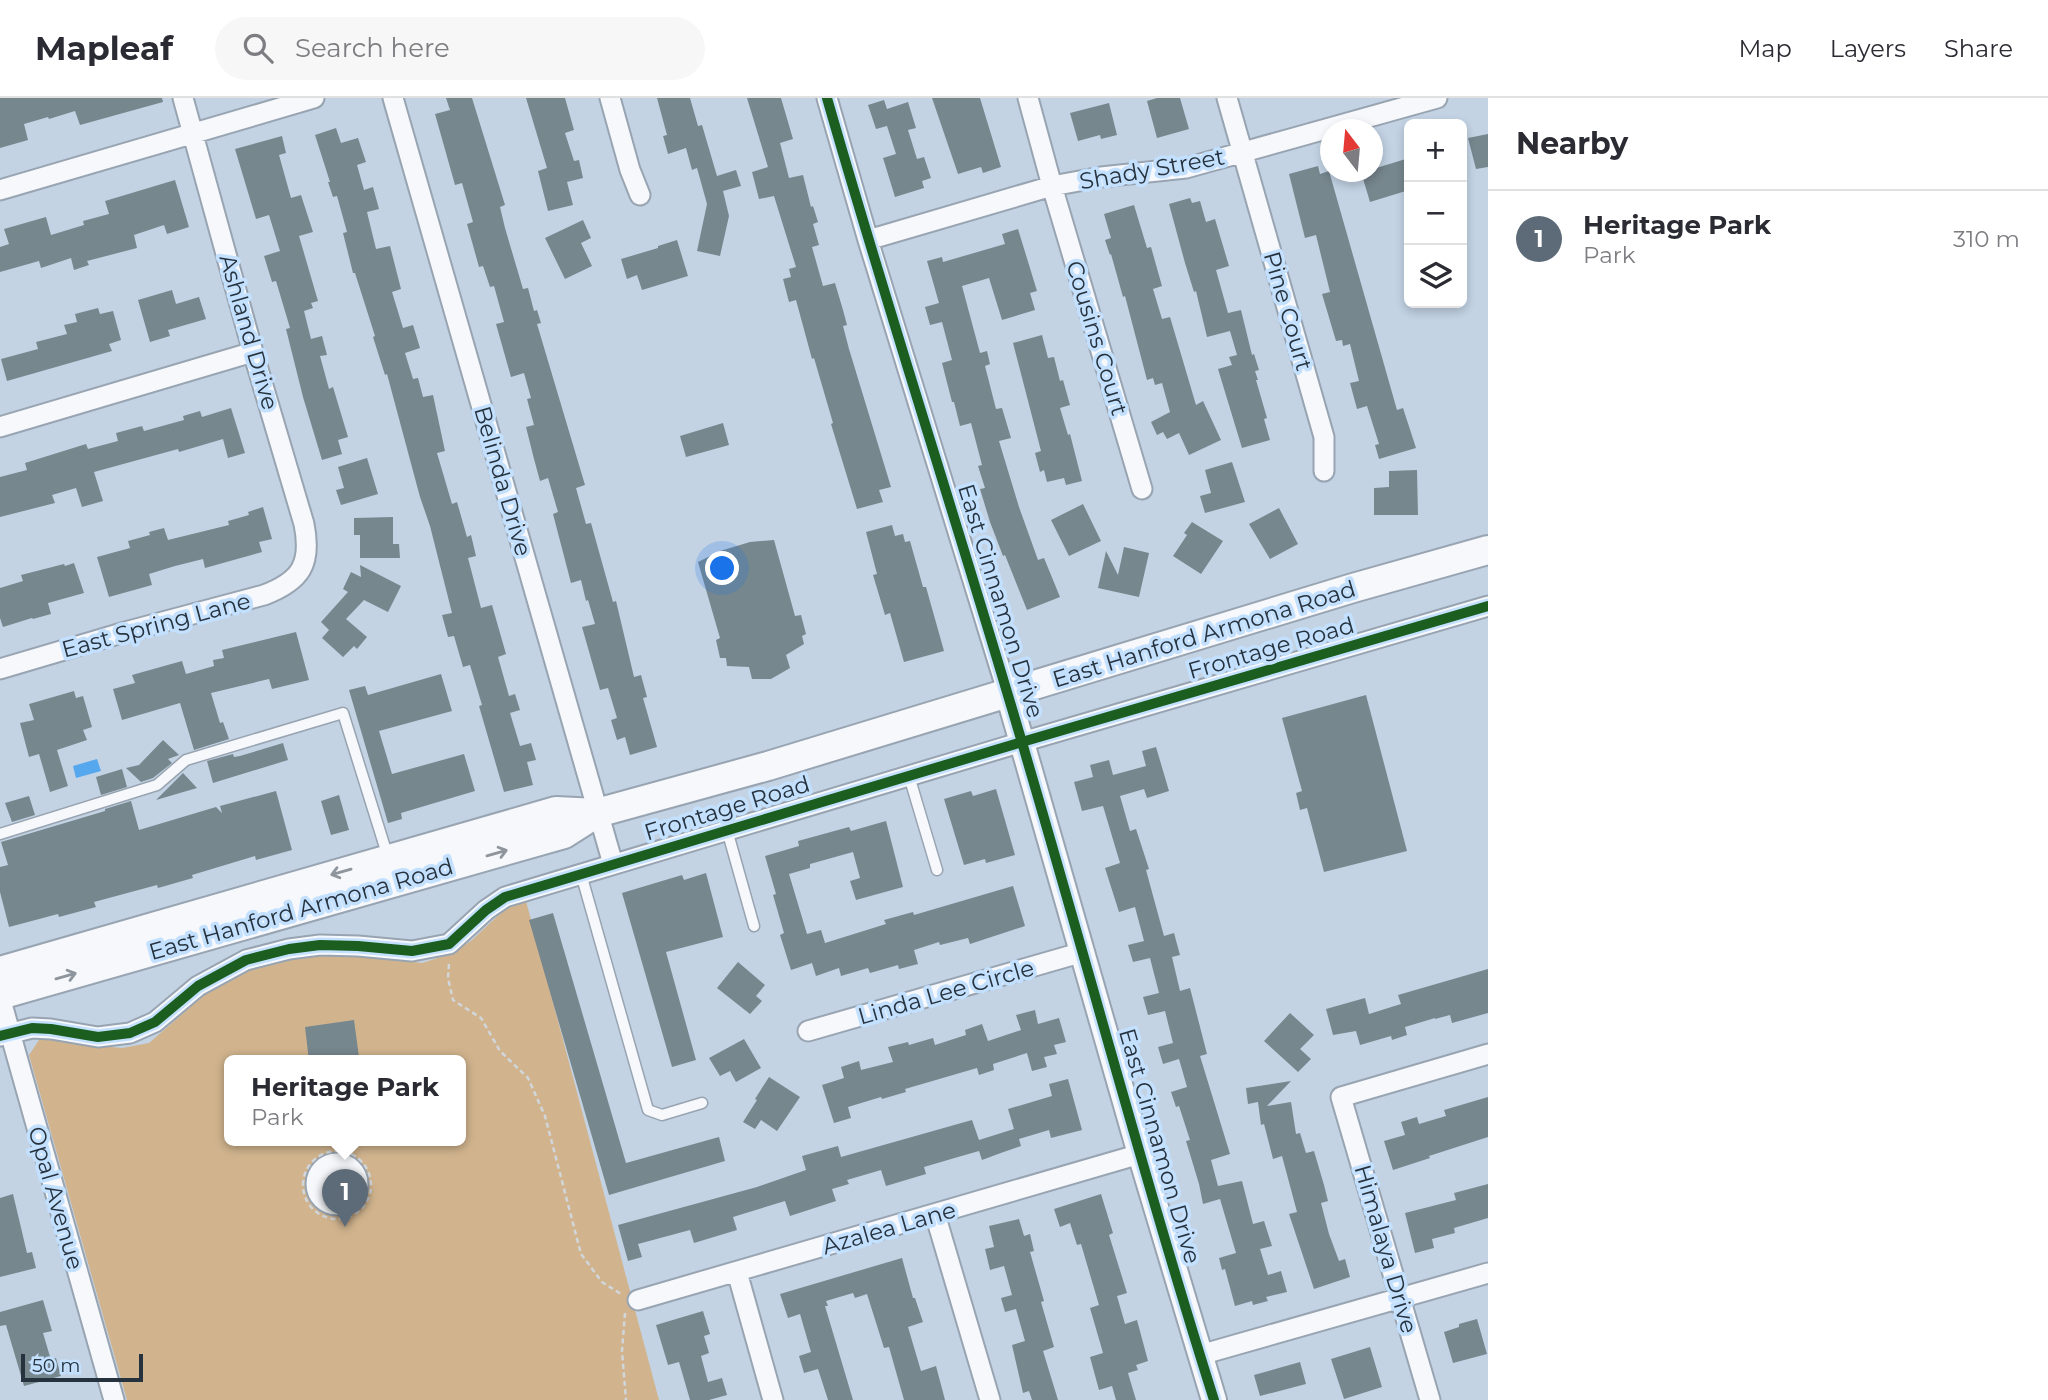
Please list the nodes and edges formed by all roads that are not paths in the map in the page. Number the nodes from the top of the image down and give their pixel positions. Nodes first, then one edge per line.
1 (183, 98) edge
2 (314, 98) edge
3 (393, 98) edge
4 (610, 98) edge
5 (827, 98) edge
6 (1028, 98) edge
7 (1227, 98) edge
8 (1437, 98) edge
9 (194, 135) junction
10 (1242, 153) junction
11 (1052, 186) junction
12 (0, 190) edge
13 (640, 195) dead end
14 (868, 240) junction
15 (253, 352) junction
16 (0, 427) edge
17 (1324, 471) dead end
18 (1142, 489) dead end
19 (1488, 550) edge
20 (303, 566) joint
21 (1488, 606) edge
22 (0, 669) edge
23 (1008, 694) junction
24 (1022, 742) junction
25 (909, 776) junction
26 (597, 813) junction
27 (727, 830) junction
28 (0, 834) edge
29 (388, 858) junction
30 (613, 864) junction
31 (937, 870) dead end
32 (581, 874) junction
33 (754, 926) dead end
34 (1083, 952) junction
35 (0, 971) edge
36 (0, 996) edge
37 (808, 1031) dead end
38 (6, 1034) edge
39 (1488, 1054) edge
40 (702, 1104) dead end
41 (1140, 1154) junction
42 (935, 1214) junction
43 (737, 1272) junction
44 (1488, 1273) edge
45 (1400, 1298) junction
46 (638, 1300) dead end
47 (1200, 1356) junction
48 (114, 1400) edge
49 (774, 1400) edge
50 (990, 1400) edge
51 (1214, 1400) edge
52 (1430, 1400) edge

1 - 9 street, Ashland Drive
2 - 9 street
3 - 26 street, Belinda Drive
4 - 13 street
5 - 14 street, East Cinnamon Drive
6 - 11 street, Cousins Court
7 - 10 street, Pine Court
8 - 10 street, Shady Street
9 - 12 street
9 - 15 street, Ashland Drive
10 - 11 street, Shady Street
10 - 17 street, Pine Court
11 - 14 street, Shady Street
11 - 18 street, Cousins Court
14 - 23 street, East Cinnamon Drive
15 - 16 street
15 - 20 street, Ashland Drive
19 - 23 main road, East Hanford Armona Road
20 - 22 street, East Spring Lane
21 - 24 street, Frontage Road
23 - 24 street, East Cinnamon Drive
23 - 26 main road, East Hanford Armona Road
24 - 25 street, Frontage Road
24 - 34 street, East Cinnamon Drive
25 - 27 street, Frontage Road
25 - 31 lane
26 - 29 main road, East Hanford Armona Road
26 - 30 street, Belinda Drive
36 -> 26 main road, East Hanford Armona Road
27 - 30 street, Frontage Road
27 - 33 lane
28 - 29 lane
29 -> 35 main road, East Hanford Armona Road
30 - 32 street, Frontage Road
32 - 38 street, Frontage Road
32 - 40 lane
34 - 37 street, Linda Lee Circle
34 - 41 street, East Cinnamon Drive
36 - 38 street, Opal Avenue
38 - 48 street, Opal Avenue
39 - 45 street, Himalaya Drive
41 - 42 street, Azalea Lane
41 - 47 street, East Cinnamon Drive
42 - 43 street, Azalea Lane
42 - 50 street
43 - 46 street, Azalea Lane
43 - 49 street
44 - 45 street
45 - 47 street
45 - 52 street, Himalaya Drive
47 - 51 street, East Cinnamon Drive

